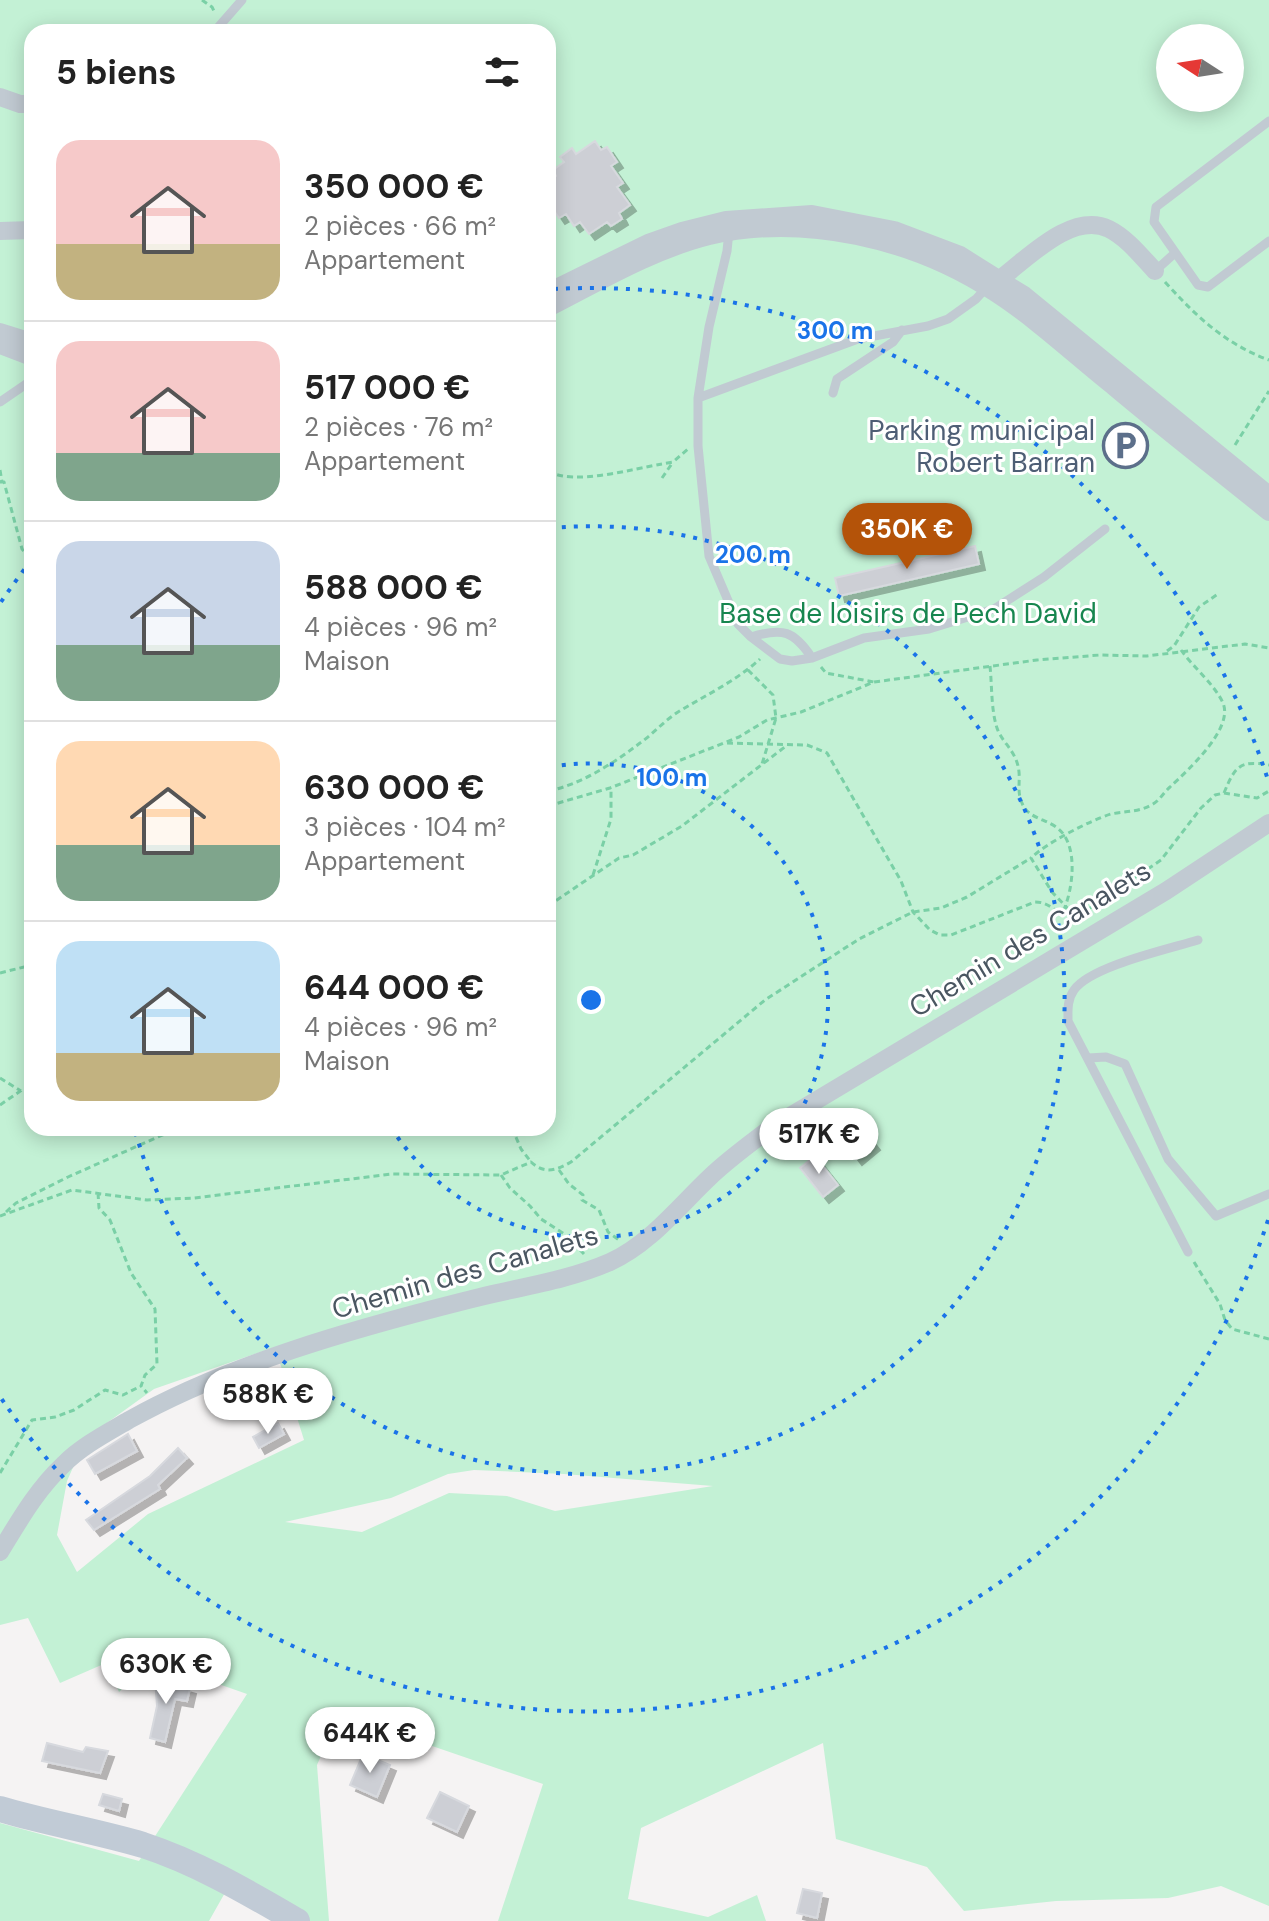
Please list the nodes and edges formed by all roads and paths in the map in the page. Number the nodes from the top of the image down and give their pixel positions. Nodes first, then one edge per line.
1 (242, 0) edge
2 (221, 24) edge
3 (0, 97) edge
4 (24, 104) edge
5 (1269, 121) edge
6 (728, 226) junction
7 (24, 230) edge
8 (0, 231) edge
9 (1269, 241) edge
10 (1175, 253) junction
11 (1155, 271) junction
12 (993, 283) junction
13 (556, 288) edge
14 (556, 304) edge
15 (902, 330) junction
16 (0, 332) edge
17 (24, 340) edge
18 (0, 345) edge
19 (24, 354) edge
20 (1269, 360) edge
21 (24, 386) edge
22 (1269, 391) edge
23 (833, 393) dead end
24 (698, 398) junction
25 (1264, 398) junction
26 (0, 402) edge
27 (1269, 404) edge
28 (698, 446) junction
29 (1229, 455) dead end
30 (673, 462) junction
31 (0, 470) edge
32 (556, 474) edge
33 (662, 478) dead end
34 (1, 482) edge
35 (1267, 500) edge
36 (1105, 529) dead end
37 (24, 551) edge
38 (1218, 594) dead end
39 (751, 637) junction
40 (1269, 648) edge
41 (768, 650) junction
42 (1181, 650) junction
43 (1164, 653) junction
44 (812, 658) junction
45 (990, 666) junction
46 (748, 670) junction
47 (874, 682) junction
48 (776, 718) junction
49 (724, 742) junction
50 (769, 744) junction
51 (787, 746) junction
52 (1269, 765) edge
53 (761, 768) junction
54 (610, 788) junction
55 (556, 790) edge
56 (1269, 791) edge
57 (1224, 793) junction
58 (556, 804) edge
59 (1269, 823) edge
60 (1065, 836) junction
61 (1031, 858) junction
62 (593, 875) junction
63 (556, 900) edge
64 (1065, 907) junction
65 (913, 912) junction
66 (1062, 914) junction
67 (1074, 915) junction
68 (1086, 939) junction
69 (1198, 940) dead end
70 (24, 967) edge
71 (0, 975) edge
72 (1088, 1058) junction
73 (0, 1078) edge
74 (24, 1089) edge
75 (21, 1091) junction
76 (0, 1105) edge
77 (160, 1136) edge
78 (515, 1136) edge
79 (531, 1162) junction
80 (559, 1170) junction
81 (501, 1175) junction
82 (98, 1193) junction
83 (1269, 1194) edge
84 (2, 1216) edge
85 (629, 1252) junction
86 (1188, 1252) joint
87 (594, 1269) junction
88 (1269, 1339) edge
89 (141, 1386) junction
90 (152, 1408) junction
91 (0, 1473) edge
92 (0, 1552) edge
93 (5, 1811) edge
94 (297, 1921) edge

1 - 2 lane
3 - 4 street
5 - 10 lane
6 - 12 street
6 - 13 street
6 - 14 street
6 - 24 lane
7 - 8 street
9 - 10 lane
10 - 11 lane
11 - 12 street
11 - 20 path
12 - 15 lane
12 - 35 street
15 - 23 lane
15 - 24 lane
16 - 17 street
18 - 19 street
21 - 26 lane
22 - 25 path
24 - 28 lane
25 - 27 path
25 - 29 path
28 - 30 path
28 - 39 lane
30 - 32 path
30 - 33 path
31 - 34 path
34 - 37 path
36 - 44 lane
38 - 43 path
39 - 41 lane
39 - 44 lane
40 - 42 path
41 - 44 lane
41 - 46 path
42 - 43 path
42 - 60 path
43 - 45 path
44 - 47 path
45 - 47 path
45 - 60 path
46 - 48 path
46 - 55 path
47 - 48 path
48 - 49 path
48 - 50 path
49 - 50 path
49 - 54 path
50 - 51 path
50 - 53 path
51 - 53 path
51 - 65 path
52 - 57 path
53 - 62 path
54 - 58 path
54 - 62 path
56 - 57 path
57 - 67 path
59 - 68 street, Chemin des Canalets
60 - 61 path
60 - 64 path
61 - 64 path
61 - 65 path
62 - 63 path
64 - 66 path
64 - 67 path
65 - 66 path
65 - 80 path
66 - 67 path
67 - 68 path
68 - 85 street, Chemin des Canalets
69 - 72 lane
70 - 71 path
72 - 83 lane
72 - 86 lane
73 - 75 path
74 - 75 path
75 - 76 path
77 - 84 path
78 - 79 path
79 - 80 path
79 - 81 path
80 - 85 path
81 - 82 path
81 - 87 path
82 - 84 path
82 - 89 path
85 - 87 street, Chemin des Canalets
86 - 88 path
87 - 90 street, Chemin des Canalets
89 - 90 path
89 - 91 path
90 - 92 street, Chemin des Canalets
93 - 94 main road

